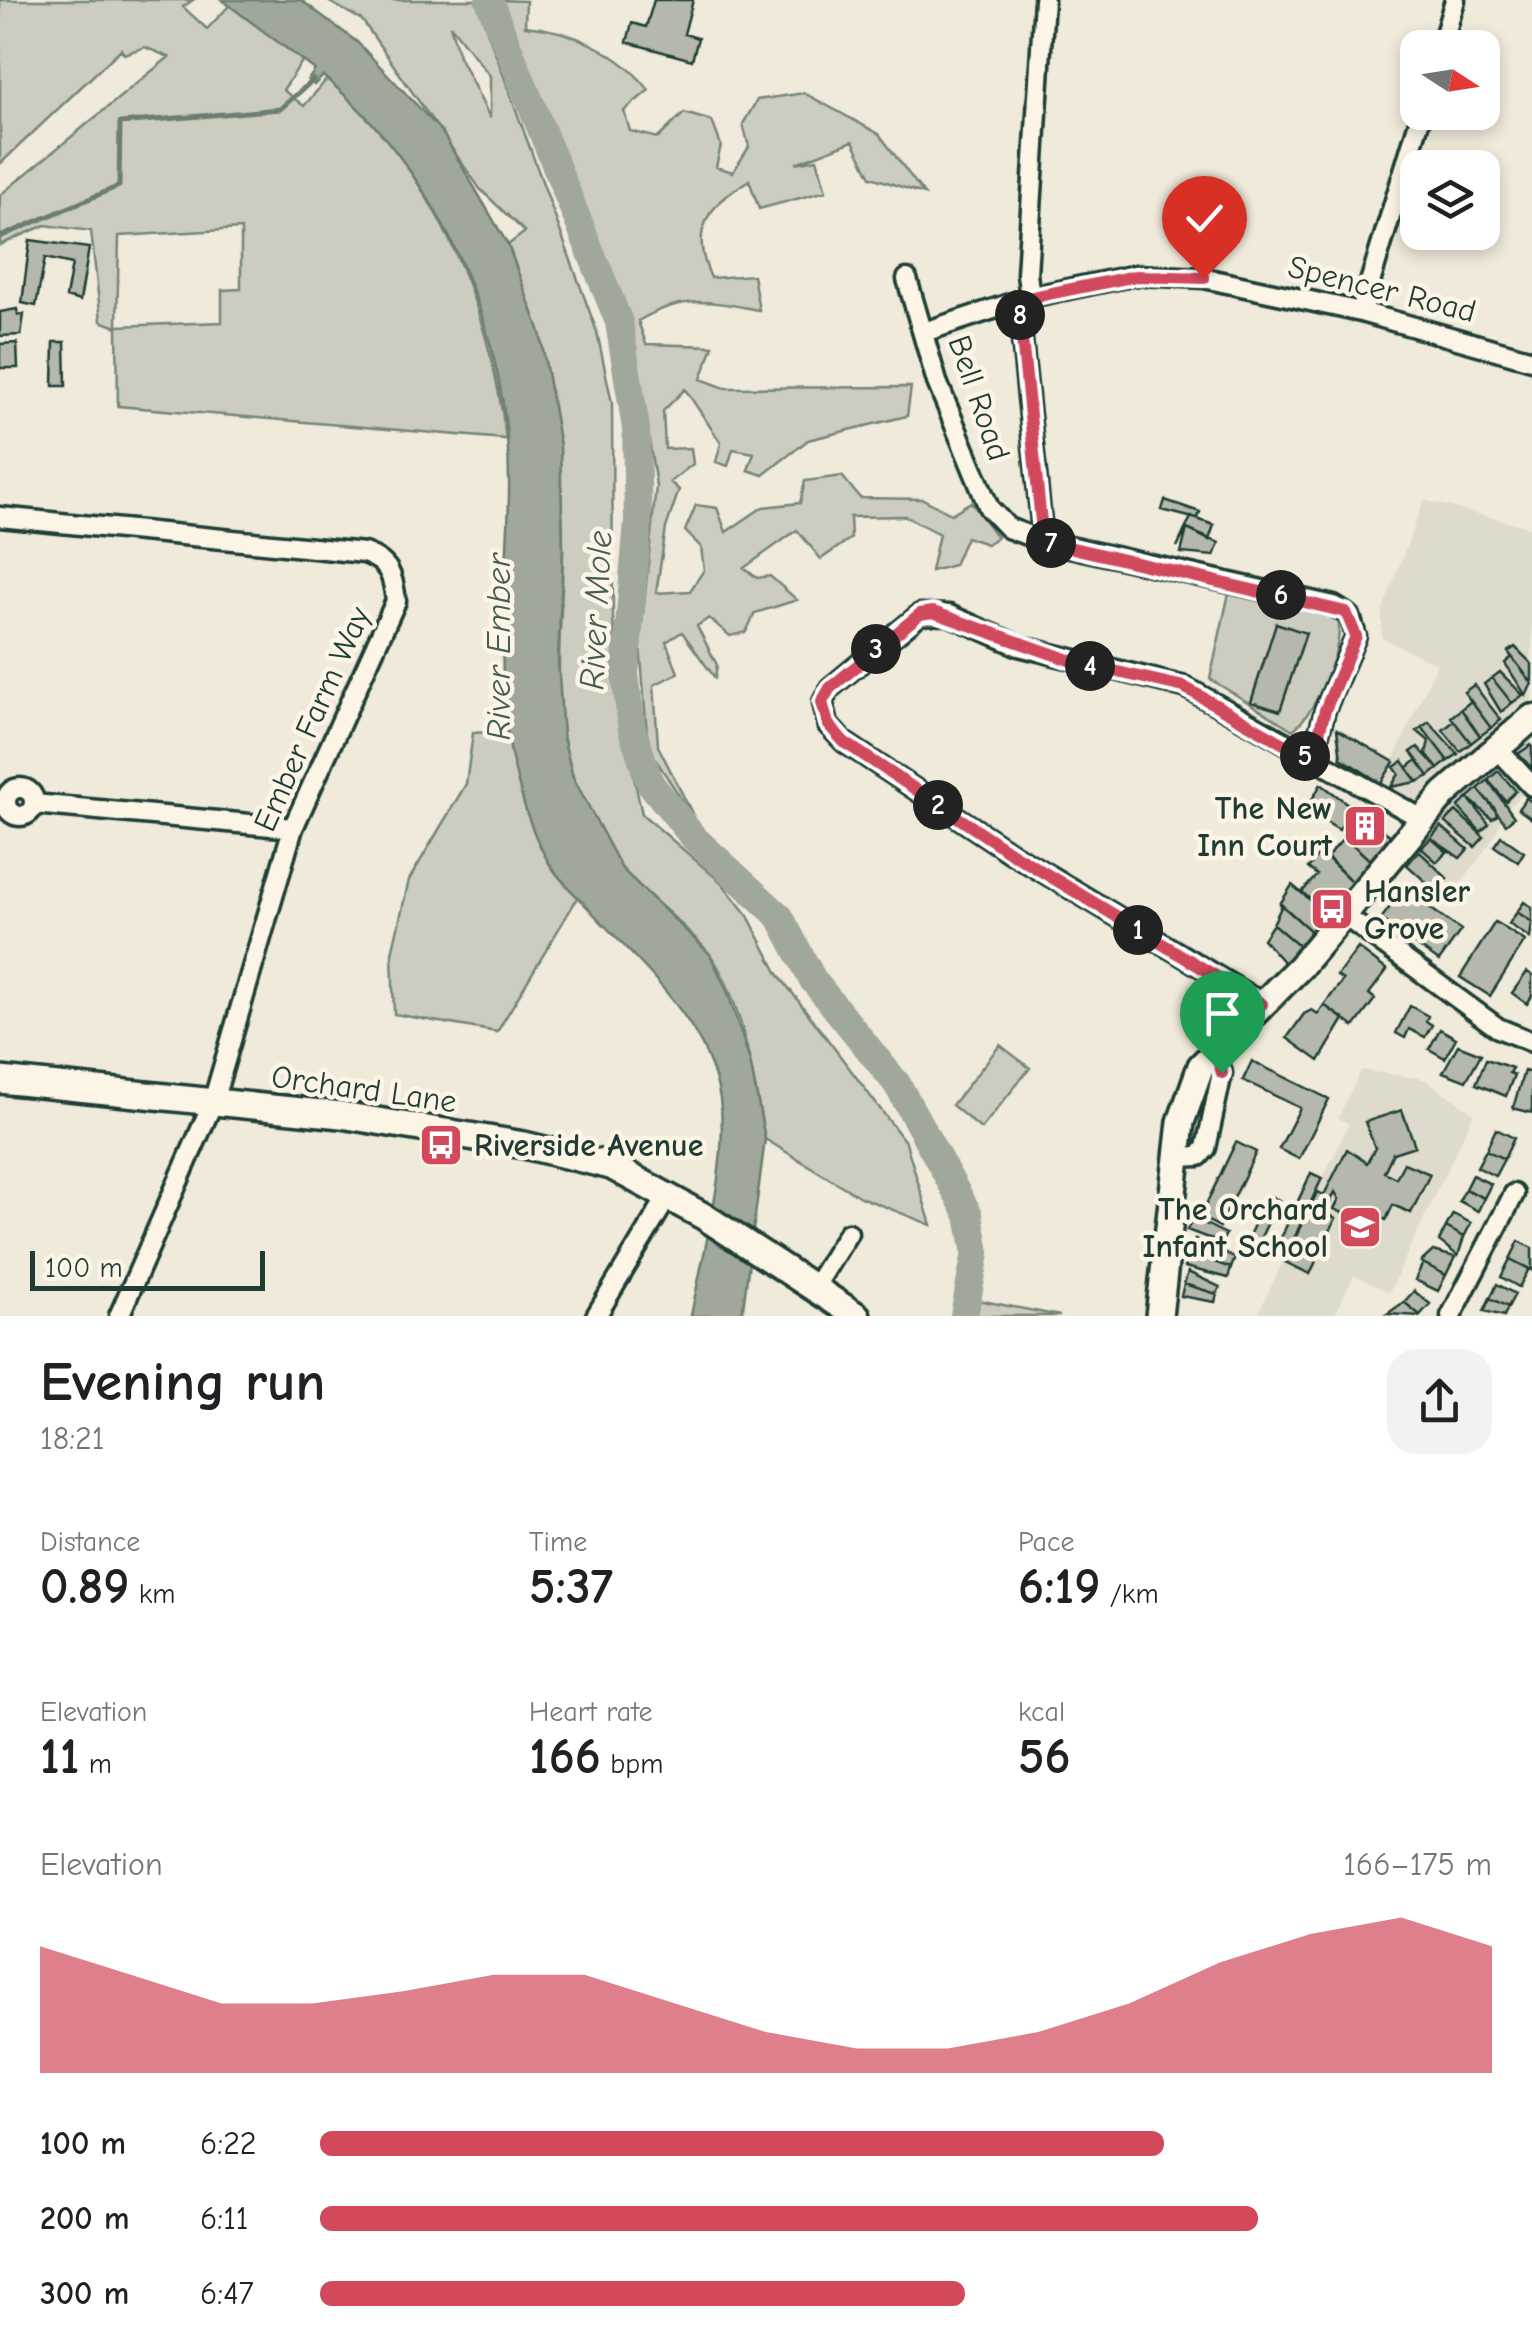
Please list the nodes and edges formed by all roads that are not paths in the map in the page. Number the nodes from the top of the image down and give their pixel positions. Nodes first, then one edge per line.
1 (1044, 0) edge
2 (1455, 0) edge
3 (1446, 30) edge
4 (1417, 130) edge
5 (907, 279) dead end
6 (1024, 299) junction
7 (1361, 312) junction
8 (924, 332) junction
9 (1532, 360) edge
10 (0, 517) edge
11 (1043, 541) junction
12 (1532, 718) edge
13 (1496, 747) junction
14 (1312, 760) junction
15 (1532, 786) edge
16 (34, 804) dead end
17 (1424, 820) junction
18 (293, 828) junction
19 (1345, 916) junction
20 (1262, 1004) junction
21 (1532, 1042) edge
22 (0, 1080) edge
23 (212, 1102) junction
24 (1514, 1194) dead end
25 (668, 1196) junction
26 (848, 1232) dead end
27 (814, 1288) junction
28 (120, 1316) edge
29 (596, 1316) edge
30 (857, 1316) edge
31 (1158, 1316) edge
32 (1451, 1316) edge

1 - 6 street
2 - 3 street
4 - 7 street
5 - 8 street, Bell Road
6 - 7 street, Spencer Road
6 - 8 street, Spencer Road
6 - 11 street
7 - 9 street, Spencer Road
8 - 11 street, Bell Road
10 - 18 street, Ember Farm Way
11 - 14 street, Bell Road
12 - 13 main road
13 - 15 street
13 - 17 main road
14 - 17 street
14 - 20 street
16 - 18 street
17 - 19 main road
18 - 23 street, Ember Farm Way
19 - 20 main road
19 - 21 street
20 - 31 main road
22 - 23 main road, Orchard Lane
23 - 25 main road, Orchard Lane
23 - 28 street, Ember Farm Way
24 - 32 street
25 - 27 main road, Orchard Lane
25 - 29 street
26 - 27 street
27 - 30 main road, Orchard Lane

